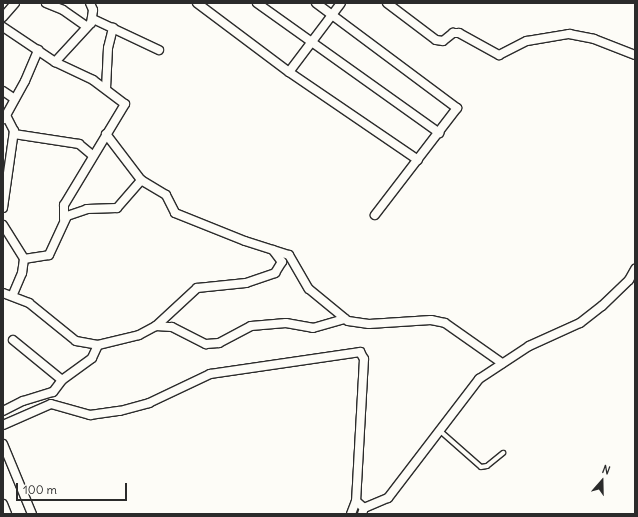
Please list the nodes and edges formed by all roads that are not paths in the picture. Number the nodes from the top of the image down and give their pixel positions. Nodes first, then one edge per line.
1 (15, 3) edge
2 (46, 3) edge
3 (90, 3) edge
4 (196, 3) edge
5 (257, 3) edge
6 (316, 3) edge
7 (341, 3) edge
8 (388, 3) edge
9 (332, 15) junction
10 (3, 17) edge
11 (93, 18) junction
12 (3, 27) edge
13 (87, 27) junction
14 (113, 28) junction
15 (311, 42) junction
16 (38, 50) junction
17 (159, 50) dead end
18 (635, 55) edge
19 (55, 62) junction
20 (289, 72) junction
21 (106, 89) junction
22 (3, 91) edge
23 (15, 99) junction
24 (5, 118) edge
25 (439, 133) junction
26 (14, 134) junction
27 (106, 134) junction
28 (92, 155) junction
29 (418, 160) junction
30 (141, 180) junction
31 (3, 208) edge
32 (375, 215) dead end
33 (64, 219) junction
34 (3, 225) edge
35 (273, 250) junction
36 (24, 259) junction
37 (635, 269) edge
38 (3, 293) edge
39 (12, 296) junction
40 (345, 319) junction
41 (156, 326) junction
42 (13, 340) dead end
43 (98, 345) junction
44 (502, 363) junction
45 (62, 380) junction
46 (3, 411) edge
47 (3, 425) edge
48 (439, 430) junction
49 (3, 444) edge
50 (503, 453) dead end
51 (356, 501) junction
52 (3, 504) edge
53 (363, 511) edge
54 (7, 514) edge
55 (32, 514) edge
56 (351, 514) edge

1 - 10 street
2 - 13 street
3 - 11 street
4 - 20 street
5 - 15 street
6 - 9 street
7 - 9 street
8 - 18 street
9 - 15 street
9 - 25 street
11 - 13 street
11 - 14 street
12 - 16 street
13 - 19 street
14 - 17 street
14 - 21 street
15 - 20 street
15 - 25 street
16 - 19 street
16 - 23 street
19 - 21 street
20 - 29 street
21 - 27 street
22 - 23 street
23 - 24 street
24 - 26 street
25 - 29 street
26 - 28 street
26 - 31 street
27 - 28 street
27 - 30 street
28 - 33 street
29 - 32 street
30 - 33 street
30 - 35 street
33 - 36 street
34 - 36 street
35 - 40 street
35 - 41 street
36 - 39 street
37 - 44 street
38 - 39 street
39 - 43 street
40 - 41 street
40 - 44 street
41 - 43 street
42 - 45 street
43 - 45 street
44 - 48 street
45 - 46 street
47 - 51 street
48 - 50 lane
48 - 53 street
49 - 55 street
51 - 53 street
51 - 56 street
52 - 54 street

